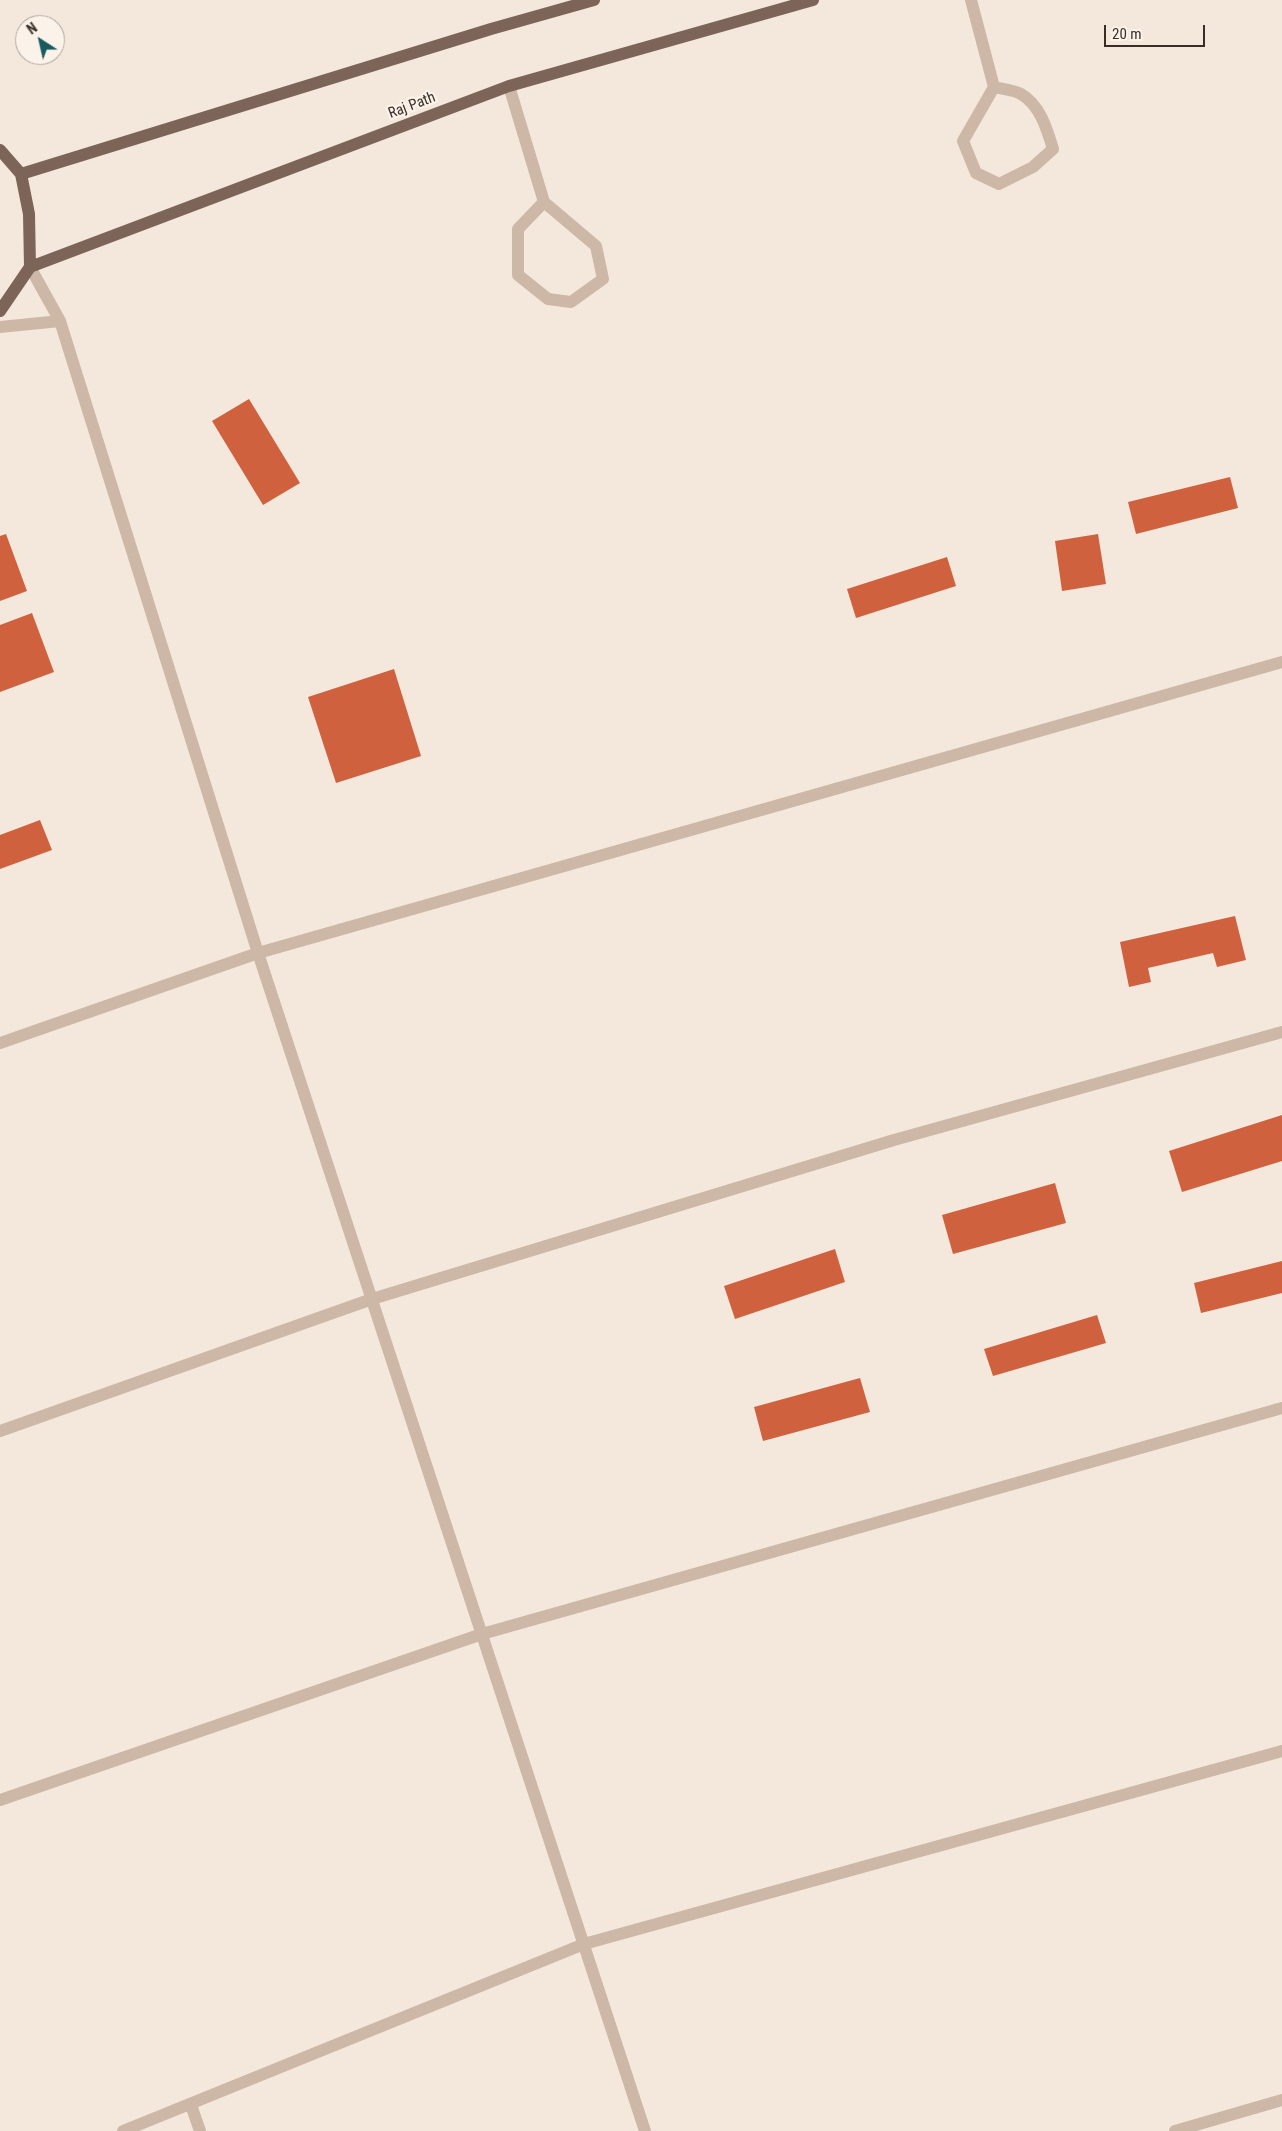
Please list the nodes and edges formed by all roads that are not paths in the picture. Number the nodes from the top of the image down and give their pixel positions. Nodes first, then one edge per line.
1 (594, 0) edge
2 (813, 0) edge
3 (971, 0) edge
4 (509, 86) junction
5 (994, 87) junction
6 (0, 150) edge
7 (21, 174) junction
8 (544, 202) junction
9 (30, 267) junction
10 (0, 311) edge
11 (60, 322) junction
12 (0, 327) edge
13 (1282, 662) edge
14 (258, 953) junction
15 (1282, 1032) edge
16 (0, 1043) edge
17 (372, 1299) junction
18 (1282, 1408) edge
19 (0, 1431) edge
20 (482, 1634) junction
21 (1282, 1751) edge
22 (0, 1800) edge
23 (584, 1944) junction
24 (1282, 2100) edge
25 (191, 2105) junction
26 (123, 2131) edge
27 (200, 2131) edge
28 (645, 2131) edge
29 (1175, 2131) edge

1 - 7 main road
2 - 4 main road, Raj Path
3 - 5 street
4 - 8 street
4 - 9 main road, Raj Path
5 - 5 street
6 - 7 main road
7 - 9 main road
8 - 8 street
9 - 10 main road
9 - 11 street
11 - 12 street
11 - 14 street
13 - 14 street
14 - 16 street
14 - 17 street
15 - 17 street
17 - 19 street
17 - 20 street
18 - 20 street
20 - 22 street
20 - 23 street
21 - 23 street
23 - 25 street
23 - 28 street
24 - 29 street
25 - 26 street
25 - 27 street

